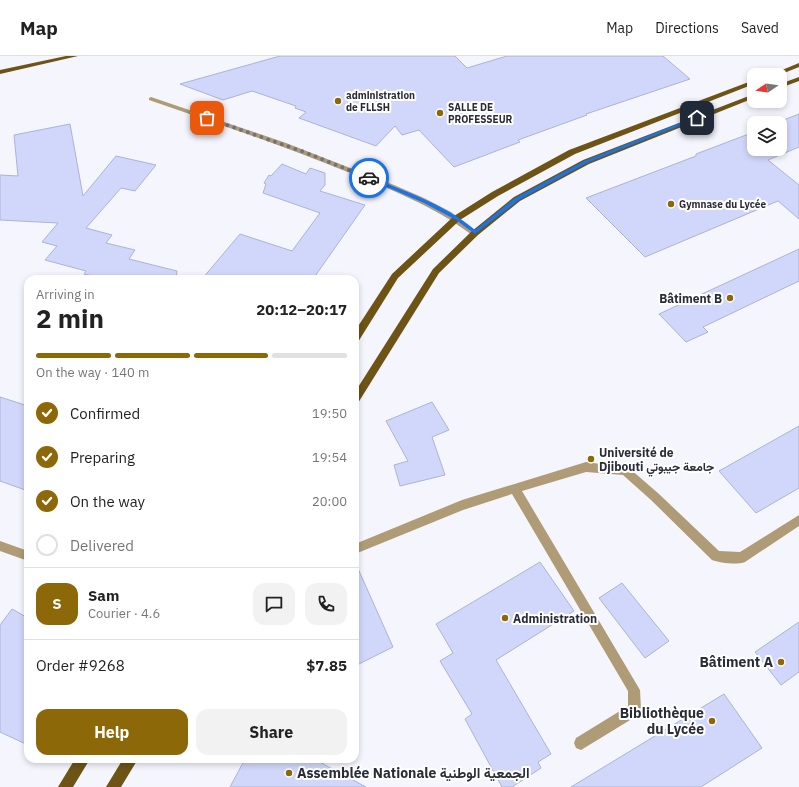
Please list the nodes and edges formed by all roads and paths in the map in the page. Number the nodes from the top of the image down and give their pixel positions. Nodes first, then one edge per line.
1 (75, 56) edge
2 (799, 65) edge
3 (787, 70) edge
4 (0, 72) edge
5 (799, 79) edge
6 (787, 83) edge
7 (747, 85) edge
8 (151, 99) dead end
9 (747, 99) edge
10 (458, 218) junction
11 (475, 233) junction
12 (359, 333) edge
13 (359, 394) edge
14 (515, 489) junction
15 (799, 520) edge
16 (0, 546) edge
17 (359, 547) edge
18 (24, 555) edge
19 (580, 743) dead end
20 (80, 763) edge
21 (128, 763) edge
22 (65, 787) edge
23 (113, 787) edge

1 - 4 main road
2 - 3 main road
5 - 6 main road
7 - 10 main road
8 - 10 street
9 - 11 main road
10 - 11 street
10 - 12 main road
11 - 13 main road
14 - 15 street
14 - 17 street
14 - 19 street
16 - 18 street
20 - 22 main road
21 - 23 main road

